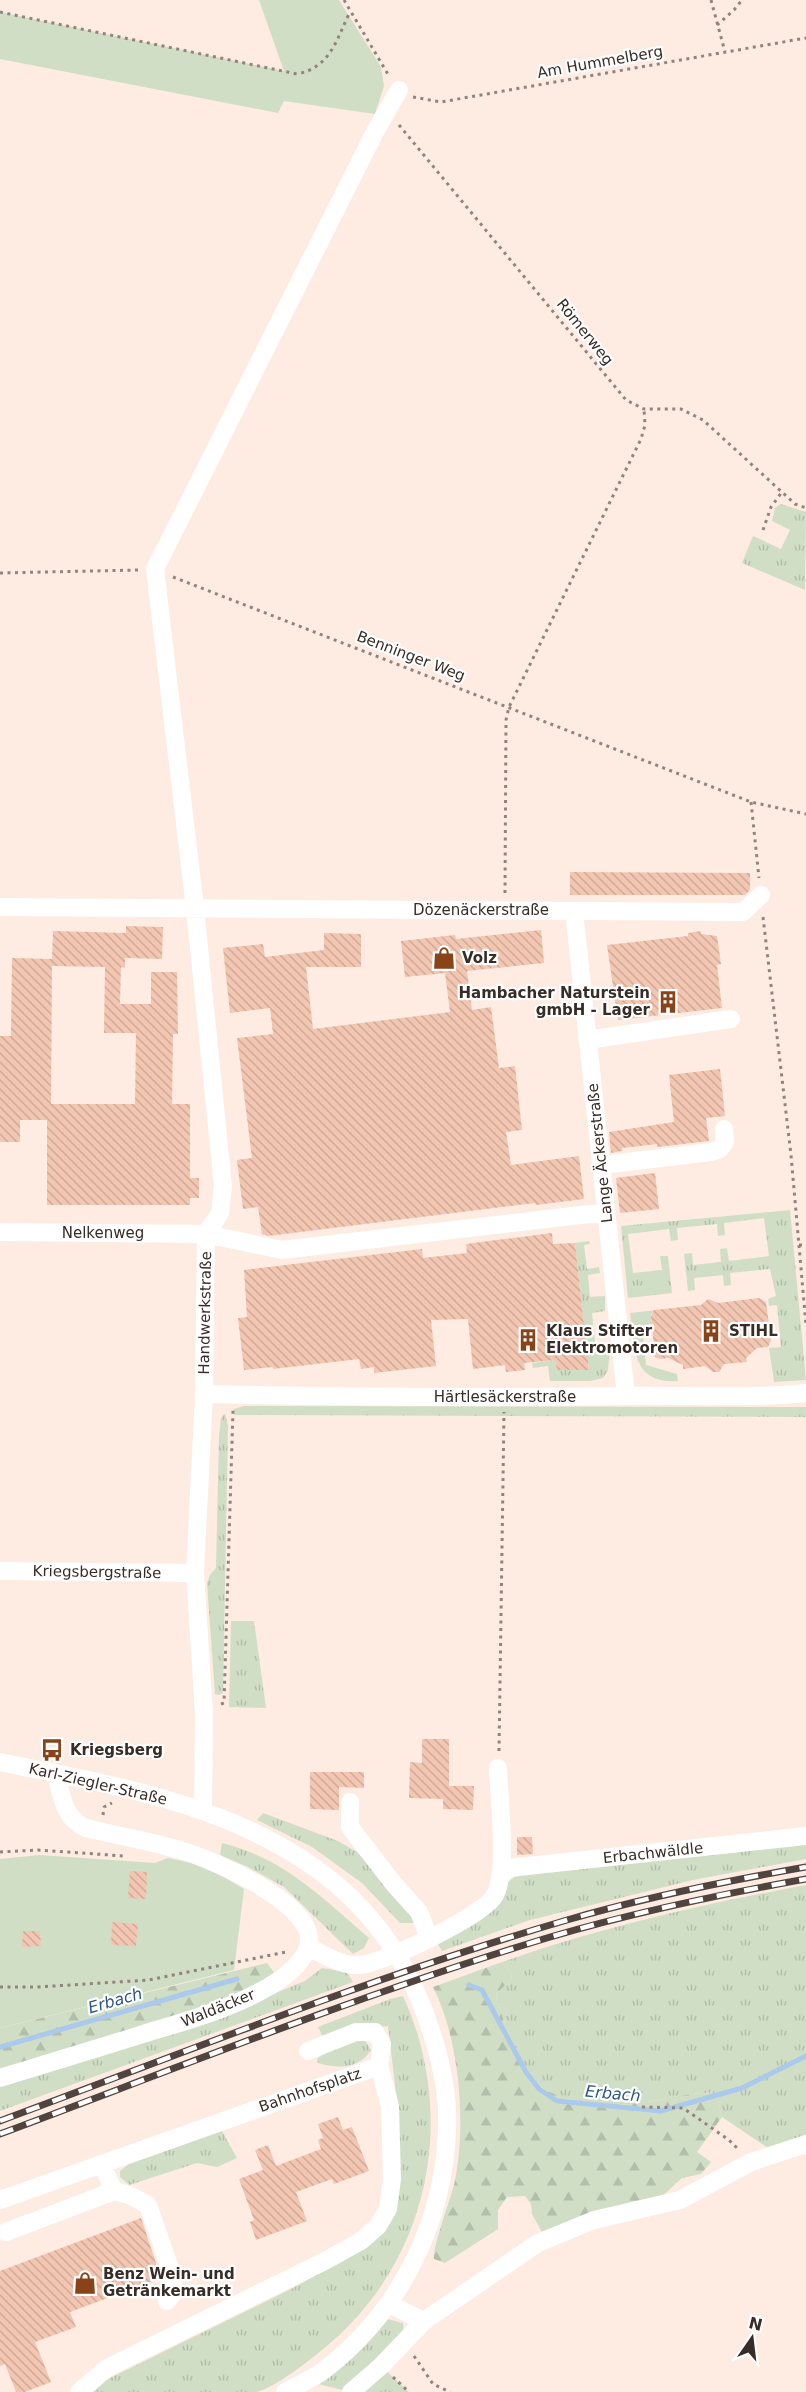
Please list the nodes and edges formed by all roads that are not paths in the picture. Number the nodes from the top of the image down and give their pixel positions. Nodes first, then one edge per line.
1 (399, 90) road end
2 (760, 895) road end
3 (0, 907) edge
4 (195, 909) junction
5 (574, 911) junction
6 (731, 1019) dead end
7 (588, 1041) junction
8 (724, 1129) dead end
9 (602, 1165) junction
10 (606, 1212) junction
11 (0, 1232) edge
12 (206, 1234) junction
13 (806, 1393) edge
14 (204, 1394) junction
15 (626, 1396) junction
16 (0, 1571) edge
17 (195, 1573) junction
18 (0, 1762) edge
19 (498, 1768) road end
20 (56, 1774) junction
21 (351, 1802) dead end
22 (203, 1811) junction
23 (806, 1836) edge
24 (502, 1875) junction
25 (429, 1938) junction
26 (308, 1947) junction
27 (308, 2051) dead end
28 (379, 2066) junction
29 (0, 2078) edge
30 (806, 2144) edge
31 (102, 2165) junction
32 (114, 2191) junction
33 (0, 2200) edge
34 (6, 2232) dead end
35 (167, 2301) dead end
36 (389, 2304) junction
37 (424, 2321) junction
38 (79, 2391) edge
39 (285, 2392) edge
40 (351, 2392) edge

1 - 4 street, Handwerkstraße
2 - 5 street, Dözenäckerstraße
3 - 4 street
4 - 5 street, Dözenäckerstraße
4 - 12 street, Handwerkstraße
5 - 7 street, Lange Äckerstraße
6 - 7 street
7 - 9 street, Lange Äckerstraße
8 - 9 street
9 - 10 street, Lange Äckerstraße
10 - 12 street, Nelkenweg
10 - 15 street, Lange Äckerstraße
11 - 12 street, Nelkenweg
12 - 14 street, Handwerkstraße
13 - 15 street, Härtlesäckerstraße
14 - 15 street, Härtlesäckerstraße
14 - 17 street, Handwerkstraße
16 - 17 street, Kriegsbergstraße
17 - 22 street, Handwerkstraße
18 - 20 street, Karl-Ziegler-Straße
19 - 24 street
20 - 22 street, Karl-Ziegler-Straße
20 - 26 street
21 - 25 street
22 - 36 street, Karl-Ziegler-Straße
23 - 24 street, Erbachwäldle
24 - 25 street
25 - 26 street
26 - 29 street, Waldäcker
27 - 28 street
28 - 31 street, Bahnhofsplatz
28 - 38 street, Bahnhofsplatz
30 - 37 street
31 - 32 street
31 - 33 street, Bahnhofsplatz
32 - 34 street
32 - 35 street
36 - 37 street
36 - 39 street, Karl-Ziegler-Straße
37 - 40 street

